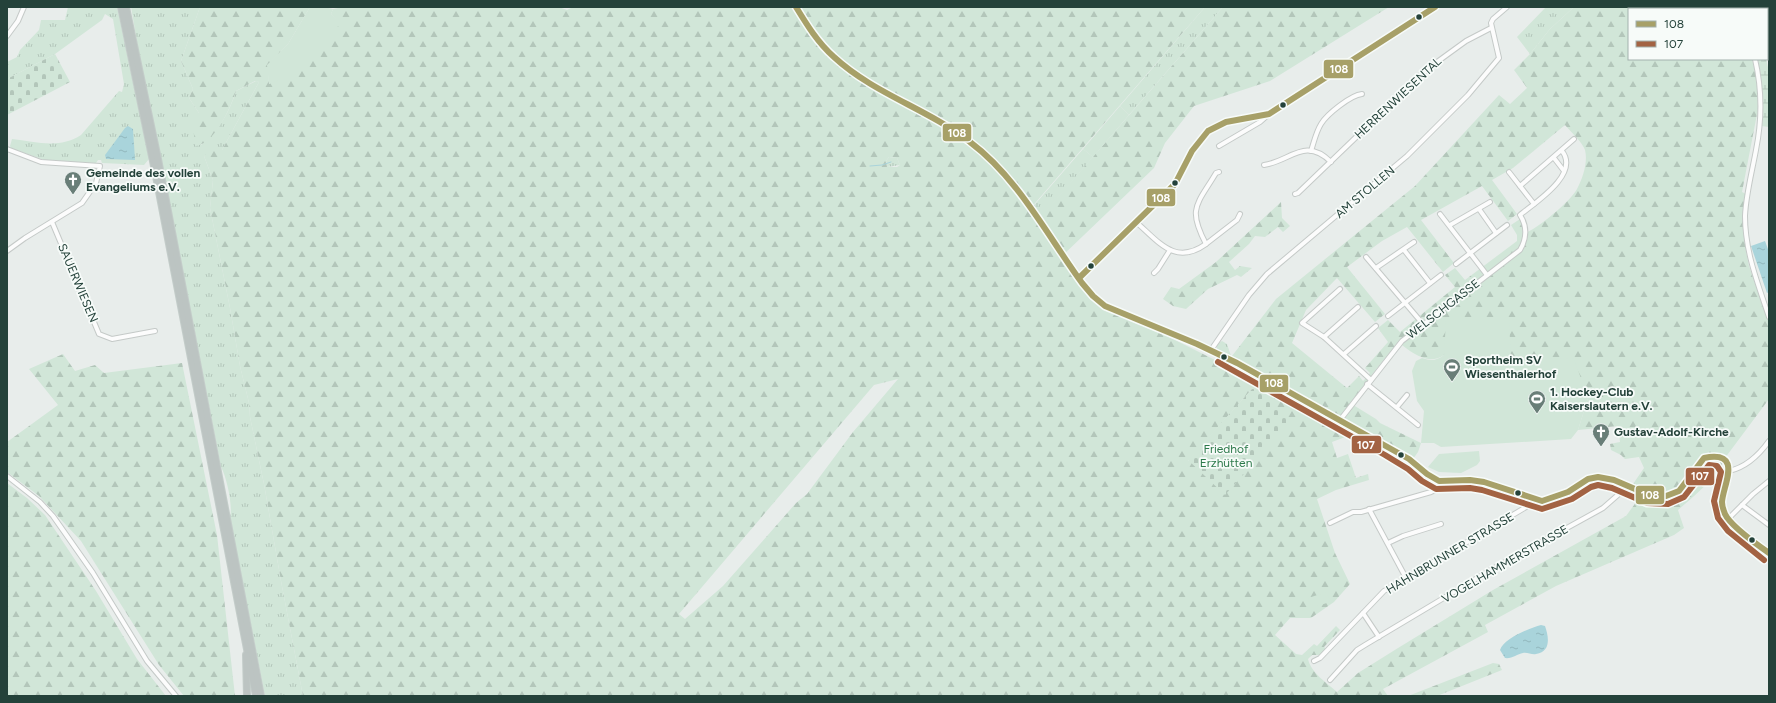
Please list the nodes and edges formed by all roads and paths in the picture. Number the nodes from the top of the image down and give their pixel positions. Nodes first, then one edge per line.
1 (24, 7) edge
2 (121, 7) edge
3 (126, 7) edge
4 (796, 7) edge
5 (1435, 7) edge
6 (1507, 7) edge
7 (1491, 28) junction
8 (7, 36) edge
9 (1755, 60) edge
10 (1362, 94) dead end
11 (1269, 114) junction
12 (1574, 139) dead end
13 (1219, 146) dead end
14 (7, 149) edge
15 (1311, 151) junction
16 (1562, 151) junction
17 (1554, 158) junction
18 (156, 160) junction
19 (1331, 162) junction
20 (1264, 165) dead end
21 (158, 171) junction
22 (1564, 171) junction
23 (1219, 172) dead end
24 (1509, 172) dead end
25 (1520, 186) junction
26 (1295, 194) dead end
27 (1490, 202) dead end
28 (1534, 204) junction
29 (1479, 209) junction
30 (1240, 214) dead end
31 (1440, 214) dead end
32 (52, 222) junction
33 (1136, 222) junction
34 (1450, 225) junction
35 (1507, 225) dead end
36 (1496, 233) junction
37 (1414, 242) dead end
38 (1206, 244) junction
39 (1170, 250) junction
40 (1404, 250) junction
41 (7, 251) edge
42 (1471, 253) junction
43 (1366, 257) dead end
44 (1456, 264) dead end
45 (1376, 268) junction
46 (1154, 273) dead end
47 (1487, 275) junction
48 (1441, 276) dead end
49 (1079, 278) junction
50 (1430, 284) junction
51 (1340, 289) dead end
52 (1404, 303) junction
53 (1358, 307) dead end
54 (1388, 316) dead end
55 (1769, 317) edge
56 (1423, 324) junction
57 (1376, 326) dead end
58 (155, 331) dead end
59 (1324, 337) junction
60 (1211, 350) junction
61 (1344, 354) junction
62 (1371, 380) junction
63 (1367, 384) junction
64 (1407, 395) dead end
65 (1397, 408) junction
66 (1340, 420) junction
67 (1418, 425) dead end
68 (1769, 441) edge
69 (1729, 471) junction
70 (7, 476) edge
71 (1456, 481) junction
72 (1769, 481) edge
73 (1626, 485) junction
74 (1538, 500) junction
75 (1742, 505) junction
76 (1369, 509) junction
77 (1728, 519) junction
78 (1330, 522) dead end
79 (1441, 524) dead end
80 (1769, 525) edge
81 (1388, 543) junction
82 (1769, 553) edge
83 (1406, 578) junction
84 (1363, 613) junction
85 (1378, 637) junction
86 (246, 648) junction
87 (1314, 661) dead end
88 (1330, 680) dead end
89 (176, 696) edge
90 (247, 696) edge
91 (256, 696) edge
92 (261, 696) edge

1 - 8 street
2 - 18 highway
3 - 18 highway
4 - 49 street
5 - 11 street
6 - 7 street
7 - 19 street, HERRENWIESENTAL
7 - 60 street, AM STOLLEN
9 - 55 street
10 - 15 street
11 - 13 street
11 - 33 street
12 - 16 street
14 - 32 street
15 - 19 street
15 - 20 street
16 - 17 street
16 - 22 street
17 - 22 street
17 - 25 street
18 - 21 highway
19 - 26 street, HERRENWIESENTAL
21 - 86 highway
21 - 92 highway
22 - 28 street, WELSCHGASSE
23 - 38 street
24 - 25 street
25 - 28 street
27 - 29 street
28 - 47 street, WELSCHGASSE
29 - 34 street
29 - 36 street
30 - 38 street
31 - 34 street
32 - 41 street
32 - 58 street, SAUERWIESEN
33 - 39 street
33 - 49 street
34 - 42 street
35 - 36 street
36 - 42 street
37 - 40 street
38 - 39 street
39 - 46 street
40 - 45 street
40 - 50 street
42 - 44 street
42 - 47 street
43 - 45 street
45 - 52 street
47 - 56 street, WELSCHGASSE
48 - 50 street
49 - 60 street
50 - 52 street
51 - 59 street
52 - 54 street
52 - 56 street
53 - 59 street
56 - 62 street, WELSCHGASSE
57 - 61 street
59 - 61 street
60 - 66 street
61 - 62 street
62 - 63 street, WELSCHGASSE
63 - 65 street
63 - 66 street, WELSCHGASSE
64 - 65 street
65 - 67 street
66 - 71 street
68 - 69 street
69 - 73 street
69 - 77 street
70 - 89 street
71 - 74 street
71 - 76 street
72 - 75 street
73 - 74 street
73 - 85 street, VOGELHAMMERSTRASSE
74 - 83 street, HAHNBRUNNER STRASSE
75 - 77 street
75 - 80 street
76 - 78 street
76 - 81 street
77 - 82 street
79 - 81 street
81 - 83 street
83 - 84 street, HAHNBRUNNER STRASSE
84 - 85 street
84 - 87 street, HAHNBRUNNER STRASSE
85 - 88 street, VOGELHAMMERSTRASSE
86 - 90 highway
86 - 91 highway

